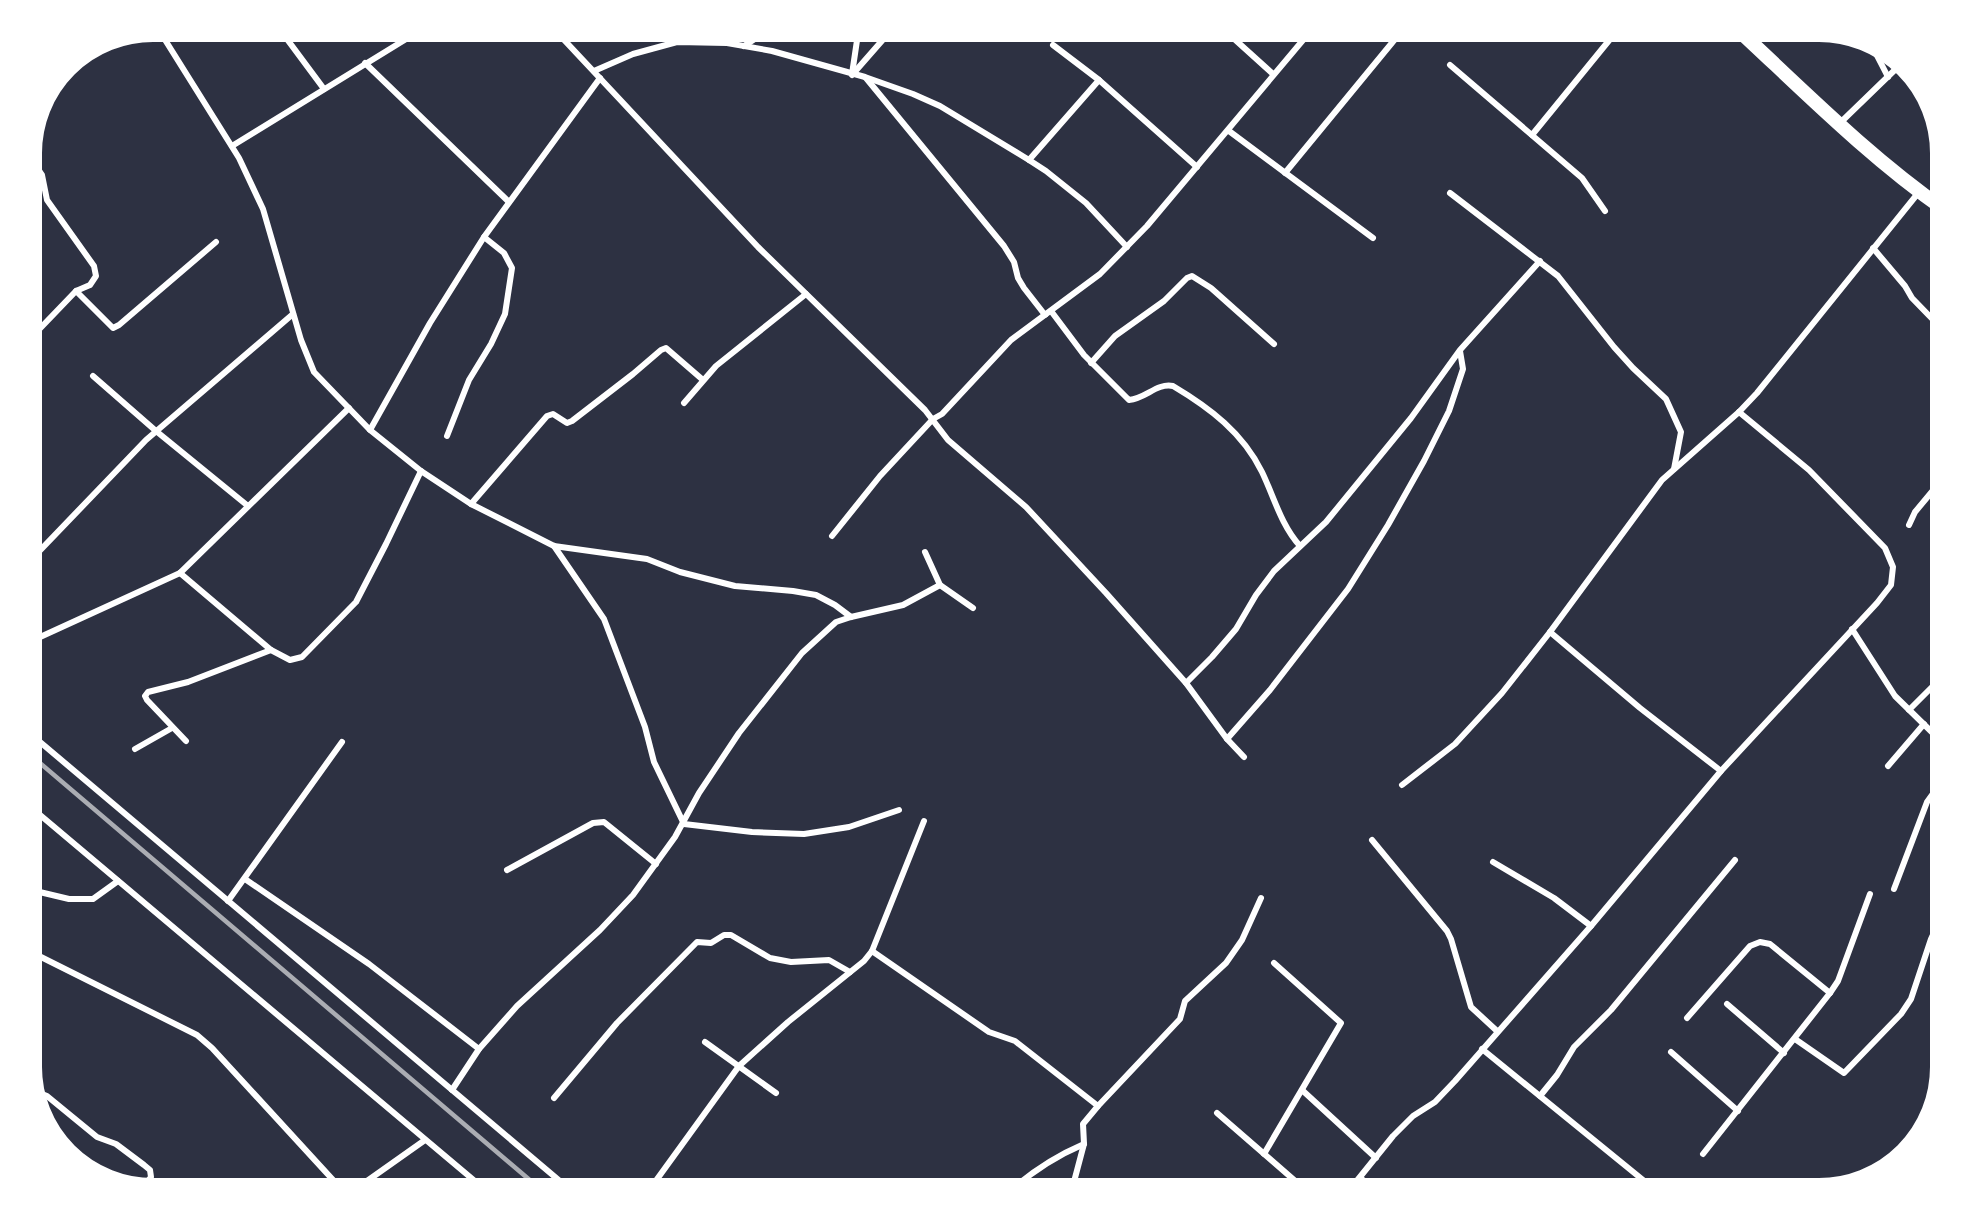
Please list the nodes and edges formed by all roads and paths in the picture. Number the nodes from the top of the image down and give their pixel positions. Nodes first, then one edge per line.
1 (164, 38) edge
2 (286, 38) edge
3 (396, 38) edge
4 (406, 38) edge
5 (562, 38) edge
6 (756, 38) edge
7 (857, 38) edge
8 (884, 38) edge
9 (1233, 38) edge
10 (1304, 38) edge
11 (1396, 38) edge
12 (1611, 38) edge
13 (1747, 38) edge
14 (400, 42) junction
15 (1053, 45) dead end
16 (743, 46) junction
17 (1875, 52) edge
18 (365, 63) junction
19 (1450, 64) dead end
20 (1897, 68) edge
21 (594, 71) junction
22 (1273, 74) junction
23 (852, 75) junction
24 (865, 77) junction
25 (1888, 77) junction
26 (600, 78) junction
27 (1099, 80) junction
28 (324, 89) junction
29 (1839, 124) junction
30 (1229, 130) junction
31 (1532, 135) junction
32 (232, 146) junction
33 (1029, 160) junction
34 (1197, 167) junction
35 (38, 169) edge
36 (1286, 173) junction
37 (1919, 192) junction
38 (1450, 193) dead end
39 (509, 202) junction
40 (1934, 202) edge
41 (1605, 211) dead end
42 (484, 237) junction
43 (1373, 238) dead end
44 (216, 242) dead end
45 (1127, 247) junction
46 (1873, 248) junction
47 (1540, 261) junction
48 (76, 291) junction
49 (806, 294) junction
50 (1048, 313) junction
51 (293, 314) junction
52 (1934, 321) edge
53 (38, 331) edge
54 (1274, 344) dead end
55 (1460, 350) junction
56 (1091, 363) junction
57 (93, 376) dead end
58 (703, 380) junction
59 (684, 404) dead end
60 (349, 408) junction
61 (1739, 412) junction
62 (933, 419) junction
63 (370, 430) junction
64 (156, 431) junction
65 (447, 436) dead end
66 (1674, 470) junction
67 (421, 471) junction
68 (1934, 489) edge
69 (471, 504) junction
70 (248, 506) junction
71 (1909, 525) dead end
72 (832, 536) dead end
73 (554, 546) junction
74 (1300, 546) junction
75 (925, 552) dead end
76 (38, 553) edge
77 (180, 573) junction
78 (940, 585) junction
79 (973, 608) dead end
80 (851, 617) junction
81 (1852, 629) junction
82 (1550, 632) junction
83 (38, 638) edge
84 (271, 650) junction
85 (1186, 683) junction
86 (1934, 685) edge
87 (1909, 710) junction
88 (1924, 724) junction
89 (172, 728) junction
90 (1934, 734) edge
91 (1227, 739) junction
92 (38, 740) edge
93 (186, 741) dead end
94 (342, 742) dead end
95 (135, 749) dead end
96 (1244, 757) dead end
97 (1888, 766) dead end
98 (1721, 771) junction
99 (1402, 785) dead end
100 (1934, 792) edge
101 (900, 810) dead end
102 (38, 813) edge
103 (924, 821) dead end
104 (684, 824) junction
105 (1372, 840) dead end
106 (1735, 860) dead end
107 (1493, 862) dead end
108 (656, 864) junction
109 (507, 870) dead end
110 (245, 879) junction
111 (118, 881) junction
112 (1894, 889) dead end
113 (38, 891) edge
114 (1870, 894) dead end
115 (1261, 898) dead end
116 (228, 901) junction
117 (1591, 926) junction
118 (1934, 933) edge
119 (872, 951) junction
120 (38, 956) edge
121 (1274, 963) dead end
122 (850, 972) junction
123 (1830, 993) junction
124 (1727, 1004) dead end
125 (1687, 1018) dead end
126 (1497, 1031) junction
127 (1795, 1039) junction
128 (705, 1042) dead end
129 (479, 1049) junction
130 (1482, 1049) junction
131 (1671, 1052) dead end
132 (1784, 1053) junction
133 (739, 1066) junction
134 (452, 1090) junction
135 (1302, 1090) junction
136 (41, 1094) edge
137 (776, 1094) dead end
138 (1540, 1096) junction
139 (554, 1098) dead end
140 (1098, 1106) junction
141 (1738, 1111) junction
142 (1217, 1113) dead end
143 (425, 1140) junction
144 (1084, 1144) junction
145 (1264, 1154) junction
146 (1703, 1154) dead end
147 (1376, 1158) junction
148 (1359, 1178) junction
149 (147, 1182) edge
150 (335, 1182) edge
151 (366, 1182) edge
152 (476, 1182) edge
153 (561, 1182) edge
154 (655, 1182) edge
155 (1020, 1182) edge
156 (1074, 1182) edge
157 (1296, 1182) edge
158 (1356, 1182) edge
159 (1365, 1182) edge
160 (1646, 1182) edge

1 - 32 street
2 - 28 street
3 - 14 street
4 - 14 street
5 - 21 street
6 - 16 street
7 - 23 street
8 - 23 street
9 - 22 street
10 - 22 street
11 - 36 street
12 - 31 street
13 - 29 main road
14 - 18 street
15 - 27 street
16 - 21 street
16 - 23 street
17 - 25 street
18 - 28 street
18 - 39 street
19 - 31 street
20 - 25 street
21 - 26 street
22 - 30 street
23 - 24 street
24 - 33 street
24 - 50 street
25 - 29 street
26 - 39 street
26 - 49 street
27 - 33 street
27 - 34 street
28 - 32 street
29 - 37 main road
30 - 34 street
30 - 36 street
31 - 41 street
32 - 51 street
33 - 45 street
34 - 45 street
35 - 48 street
36 - 43 street
37 - 40 main road
37 - 46 street
38 - 47 street
39 - 42 street
42 - 63 street
42 - 65 street
44 - 48 street
45 - 50 street
46 - 52 street
46 - 61 street
47 - 55 street
47 - 66 street
48 - 53 street
49 - 58 street
49 - 62 street
50 - 56 street
50 - 62 street
51 - 60 street
51 - 64 street
54 - 56 street
55 - 74 street
55 - 91 street
56 - 74 street
57 - 64 street
58 - 59 street
58 - 69 street
60 - 63 street
60 - 70 street
61 - 66 street
61 - 81 street
62 - 72 street
62 - 85 street
63 - 67 street
64 - 70 street
64 - 76 street
66 - 82 street
67 - 69 street
67 - 84 street
68 - 71 street
69 - 73 street
70 - 77 street
73 - 80 street
73 - 104 street
74 - 85 street
75 - 78 street
77 - 83 street
77 - 84 street
78 - 79 street
78 - 80 street
80 - 104 street
81 - 87 street
81 - 98 street
82 - 98 street
82 - 99 street
84 - 89 street
85 - 91 street
86 - 87 street
87 - 88 street
88 - 90 street
88 - 97 street
89 - 93 street
89 - 95 street
91 - 96 street
92 - 116 street
94 - 110 street
98 - 117 street
100 - 112 street
101 - 104 street
102 - 111 street
103 - 119 street
104 - 108 street
105 - 126 street
106 - 138 street
107 - 117 street
108 - 109 street
108 - 129 street
110 - 116 street
110 - 129 street
111 - 113 street
111 - 143 street
114 - 123 street
115 - 140 street
116 - 134 street
117 - 126 street
118 - 127 street
119 - 122 street
119 - 140 street
120 - 150 street
121 - 135 street
122 - 133 street
122 - 139 street
123 - 125 street
123 - 127 street
124 - 132 street
126 - 130 street
127 - 132 street
128 - 133 street
129 - 134 street
130 - 138 street
130 - 147 street
131 - 141 street
132 - 141 street
133 - 137 street
133 - 154 street
134 - 153 street
135 - 145 street
135 - 147 street
136 - 149 street
138 - 160 street
140 - 144 street
141 - 146 street
142 - 145 street
143 - 151 street
143 - 152 street
144 - 155 street
144 - 156 street
145 - 157 street
147 - 148 street
148 - 158 street
148 - 159 street

